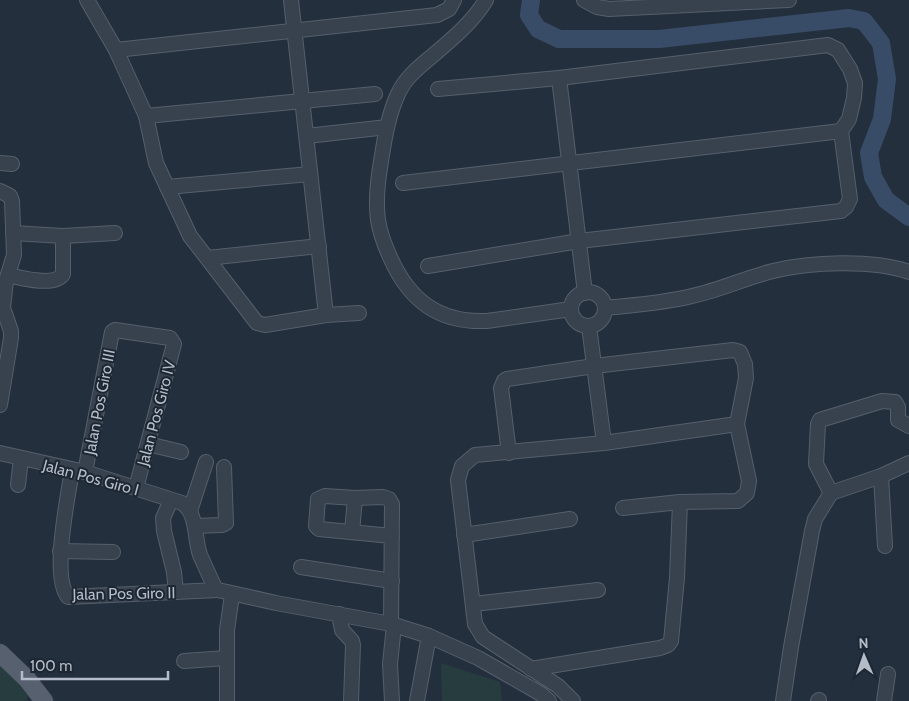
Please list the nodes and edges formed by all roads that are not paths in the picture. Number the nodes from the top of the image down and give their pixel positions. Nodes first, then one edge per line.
1 (87, 0) edge
2 (291, 0) edge
3 (454, 0) edge
4 (486, 0) edge
5 (584, 0) edge
6 (789, 0) edge
7 (294, 30) junction
8 (116, 50) junction
9 (559, 78) junction
10 (438, 89) dead end
11 (375, 94) dead end
12 (303, 101) junction
13 (146, 116) junction
14 (387, 127) junction
15 (841, 131) junction
16 (307, 136) junction
17 (570, 164) junction
18 (310, 174) junction
19 (403, 182) dead end
20 (167, 187) junction
21 (0, 191) edge
22 (115, 233) dead end
23 (62, 236) junction
24 (9, 238) edge
25 (579, 241) junction
26 (319, 246) junction
27 (208, 258) junction
28 (428, 266) dead end
29 (909, 272) edge
30 (8, 275) junction
31 (585, 293) junction
32 (605, 308) junction
33 (571, 309) junction
34 (359, 313) dead end
35 (326, 315) junction
36 (589, 326) junction
37 (112, 332) joint
38 (594, 366) junction
39 (3, 374) edge
40 (0, 405) edge
41 (737, 424) junction
42 (909, 426) edge
43 (604, 443) junction
44 (148, 444) junction
45 (181, 452) dead end
46 (0, 453) edge
47 (509, 453) junction
48 (21, 458) junction
49 (206, 462) dead end
50 (909, 463) edge
51 (224, 467) dead end
52 (78, 471) junction
53 (880, 476) junction
54 (18, 485) dead end
55 (136, 488) junction
56 (831, 493) junction
57 (355, 498) junction
58 (680, 502) junction
59 (181, 504) junction
60 (623, 508) dead end
61 (570, 519) dead end
62 (195, 526) junction
63 (352, 532) junction
64 (464, 535) junction
65 (392, 536) junction
66 (885, 546) dead end
67 (60, 551) junction
68 (114, 552) dead end
69 (301, 567) dead end
70 (392, 581) junction
71 (218, 590) junction
72 (598, 590) dead end
73 (176, 592) junction
74 (232, 595) junction
75 (473, 604) junction
76 (340, 614) junction
77 (392, 624) junction
78 (429, 636) junction
79 (0, 653) edge
80 (227, 658) junction
81 (184, 661) dead end
82 (531, 669) junction
83 (888, 674) dead end
84 (44, 701) edge
85 (227, 701) edge
86 (351, 701) edge
87 (392, 701) edge
88 (417, 701) edge
89 (550, 701) edge
90 (573, 701) edge
91 (784, 701) edge
92 (884, 701) edge

1 - 8 street
2 - 7 street
3 - 7 street
4 - 14 street
5 - 6 street
7 - 8 street
7 - 12 street
8 - 13 street
9 - 10 street
9 - 15 street
9 - 17 street
11 - 12 street
12 - 13 street
12 - 16 street
13 - 20 street
14 - 16 street
14 - 33 street
15 - 17 street
15 - 25 street
16 - 18 street
17 - 19 street
17 - 25 street
18 - 20 street
18 - 26 street
20 - 27 street
21 - 24 street
22 - 23 street
23 - 24 street
23 - 30 street
24 - 30 street
25 - 28 street
25 - 31 street
26 - 27 street
26 - 35 street
27 - 35 street
29 - 32 street
30 - 39 street
31 - 32 street
31 - 33 street
32 - 36 street
33 - 36 street
34 - 35 street
36 - 38 street
37 - 44 street, Jalan Pos Giro IV
37 - 52 street, Jalan Pos Giro III
38 - 41 street
38 - 43 street
38 - 47 street
39 - 40 street
41 - 43 street
41 - 58 street
42 - 56 street
43 - 47 street
44 - 45 street
44 - 55 street, Jalan Pos Giro IV
46 - 48 street, Jalan Pos Giro I
47 - 64 street
48 - 52 street, Jalan Pos Giro I
48 - 54 street
49 - 59 street
50 - 53 street
51 - 62 street
52 - 55 street, Jalan Pos Giro I
52 - 67 street, Jalan Pos Giro II
53 - 56 street
53 - 66 street
55 - 59 street, Jalan Pos Giro I
56 - 91 street
57 - 63 street
57 - 63 street
57 - 65 street
58 - 60 street
58 - 82 street
59 - 62 street
59 - 73 street
61 - 64 street
62 - 71 street
63 - 65 street
64 - 75 street
65 - 70 street
67 - 68 street
67 - 73 street, Jalan Pos Giro II
69 - 70 street
70 - 77 street
71 - 73 street, Jalan Pos Giro II
71 - 74 street
72 - 75 street
74 - 76 street
74 - 80 street
75 - 82 street
76 - 77 street
76 - 86 street
77 - 78 street
77 - 87 street
78 - 88 street
78 - 89 street
79 - 84 main road
80 - 81 street
80 - 85 street
82 - 90 street
83 - 92 street

